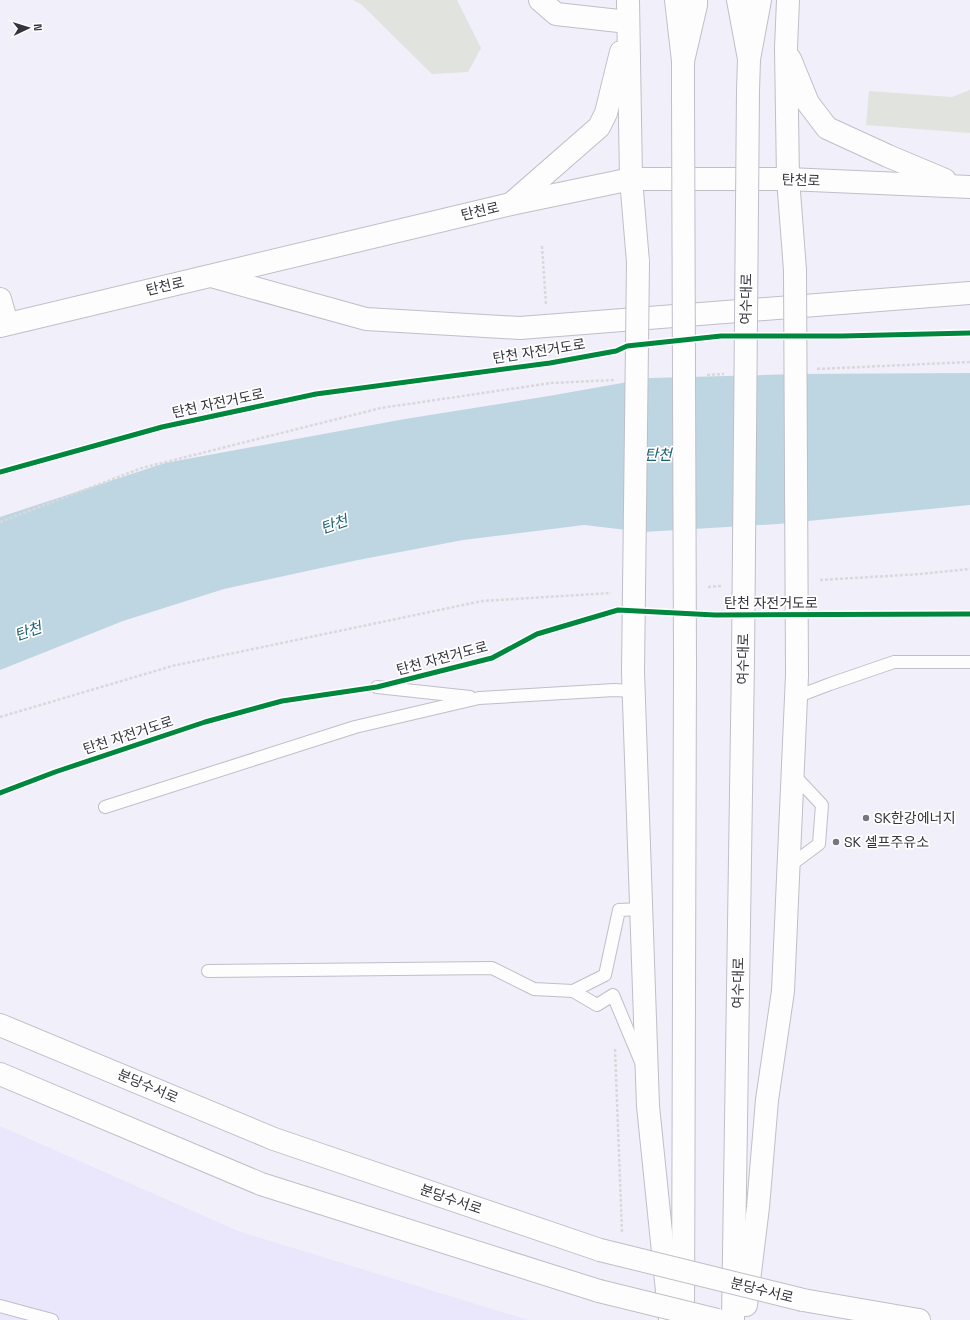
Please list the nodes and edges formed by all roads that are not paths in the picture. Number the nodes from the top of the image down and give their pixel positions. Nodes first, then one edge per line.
1 (540, 0) edge
2 (628, 0) edge
3 (676, 0) edge
4 (696, 0) edge
5 (738, 0) edge
6 (760, 0) edge
7 (788, 0) edge
8 (628, 22) junction
9 (786, 48) junction
10 (749, 59) junction
11 (683, 61) junction
12 (631, 179) junction
13 (788, 179) junction
14 (965, 186) edge
15 (511, 204) junction
16 (208, 276) junction
17 (970, 293) edge
18 (0, 299) edge
19 (3, 325) edge
20 (970, 662) edge
21 (634, 681) junction
22 (377, 687) dead end
23 (796, 697) junction
24 (479, 698) junction
25 (792, 774) junction
26 (105, 807) dead end
27 (788, 867) junction
28 (641, 909) junction
29 (208, 971) dead end
30 (573, 991) junction
31 (0, 1025) edge
32 (0, 1074) edge
33 (647, 1076) junction
34 (0, 1306) edge
35 (52, 1320) edge
36 (670, 1320) edge
37 (683, 1320) edge
38 (718, 1320) edge
39 (733, 1320) edge
40 (744, 1320) edge
41 (919, 1320) edge

1 - 8 main road
2 - 8 main road
3 - 11 main road
4 - 11 main road
5 - 10 main road
6 - 10 main road, 여수대로
7 - 9 main road
8 - 12 main road
8 - 15 main road
9 - 13 main road
9 - 14 main road
10 - 39 main road, 여수대로, bridge
11 - 37 main road, bridge
12 - 13 main road, 탄천로
12 - 15 main road, 탄천로
12 - 21 main road, bridge
13 - 14 main road, 탄천로
13 - 23 main road, bridge
15 - 16 main road, 탄천로
16 - 17 main road
16 - 19 main road, 탄천로
18 - 19 main road
20 - 23 lane
21 - 24 lane
21 - 28 main road
22 - 24 lane
23 - 25 main road
24 - 26 lane
25 - 27 main road
25 - 27 lane
27 - 40 main road
28 - 30 lane
28 - 33 main road
29 - 30 lane
30 - 33 lane
31 - 41 main road, 분당수서로, bridge
32 - 38 main road, bridge
33 - 36 main road
34 - 35 lane

